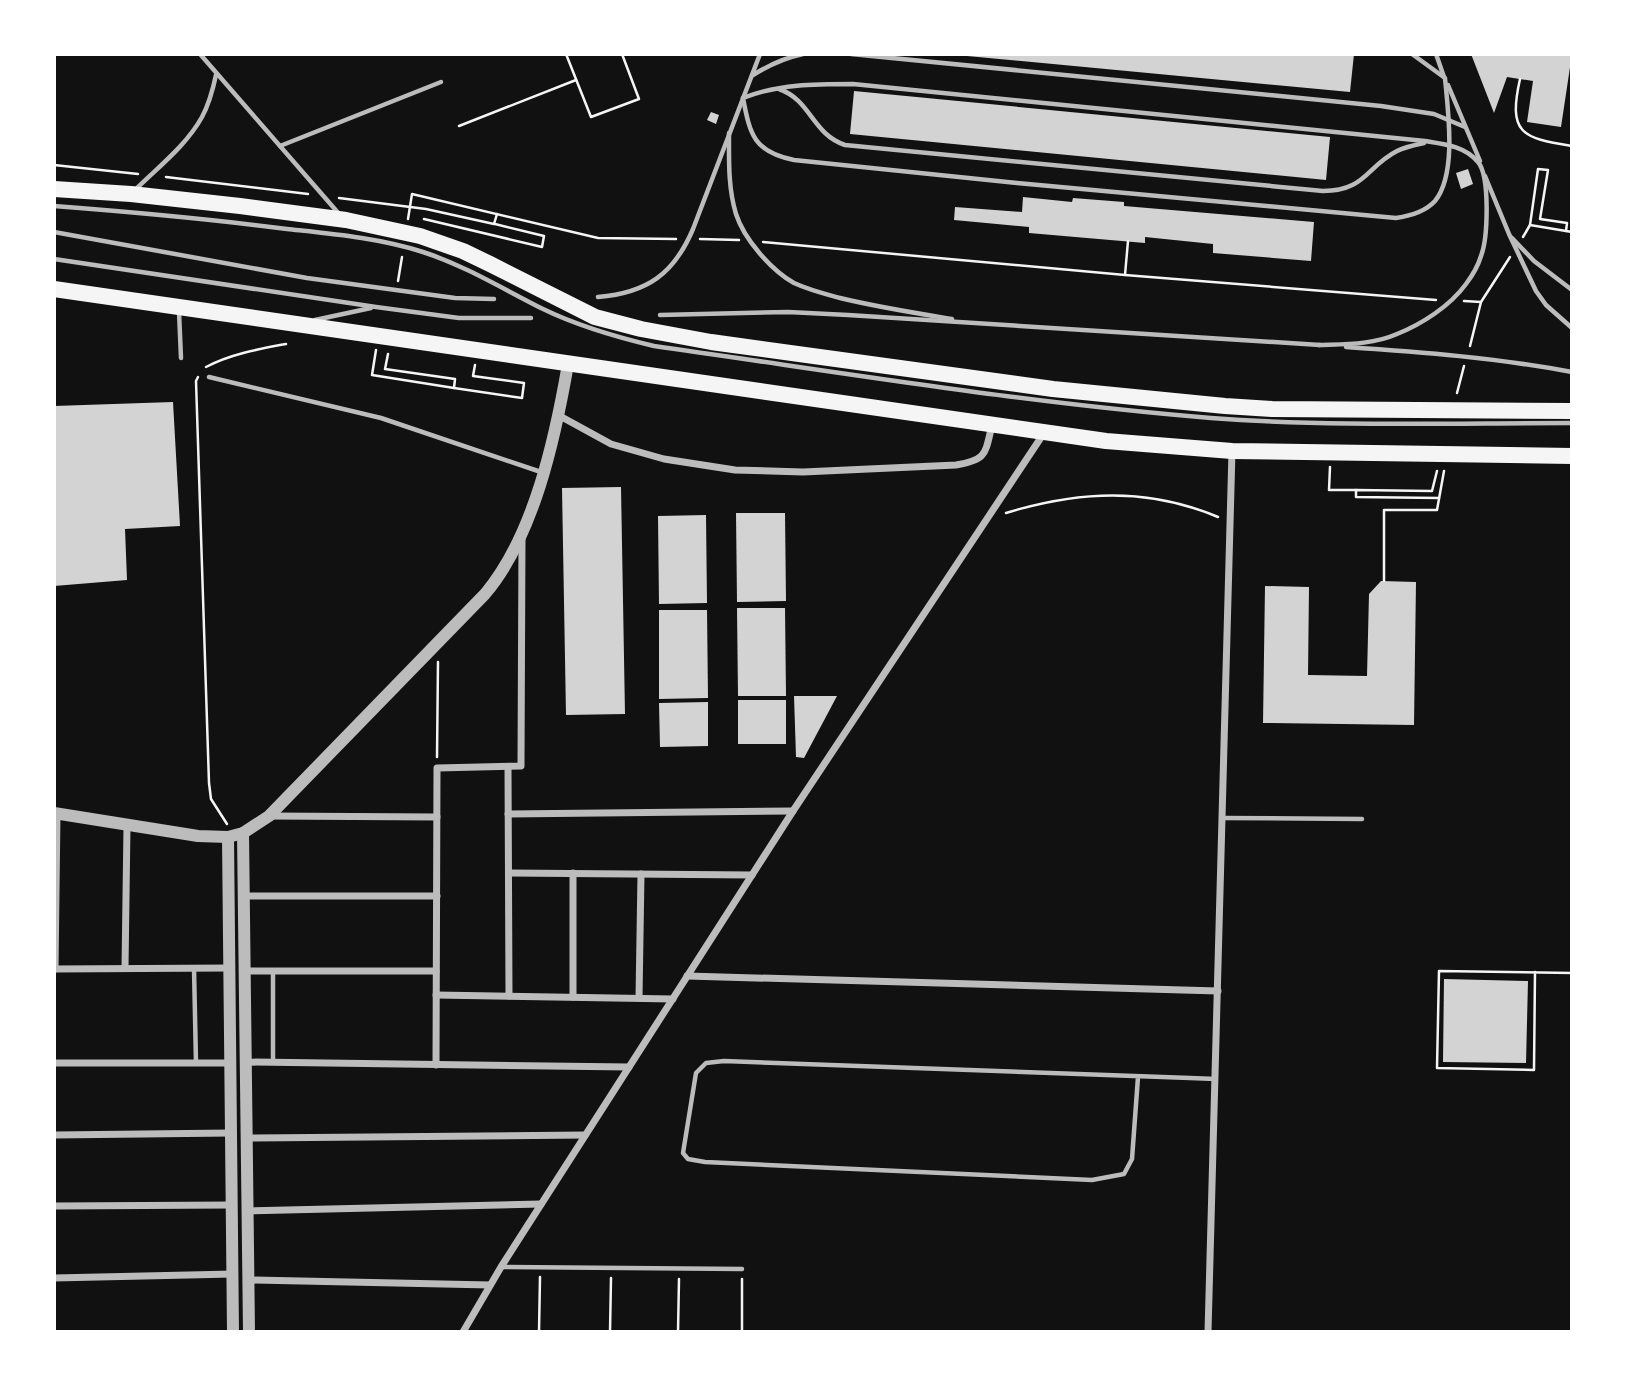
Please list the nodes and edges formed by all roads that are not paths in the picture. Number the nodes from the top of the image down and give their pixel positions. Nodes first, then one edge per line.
1 (201, 54) edge
2 (760, 54) edge
3 (803, 54) edge
4 (851, 54) edge
5 (1412, 54) edge
6 (1436, 54) edge
7 (216, 74) junction
8 (752, 75) junction
9 (1445, 78) junction
10 (441, 82) dead end
11 (772, 89) junction
12 (743, 98) junction
13 (1450, 120) junction
14 (1465, 127) junction
15 (729, 133) junction
16 (1435, 142) junction
17 (1449, 145) junction
18 (280, 146) junction
19 (1481, 165) junction
20 (54, 189) edge
21 (131, 194) junction
22 (54, 206) edge
23 (346, 220) junction
24 (54, 232) edge
25 (1509, 234) junction
26 (54, 259) edge
27 (54, 289) edge
28 (1572, 290) edge
29 (598, 297) dead end
30 (494, 299) dead end
31 (179, 307) junction
32 (376, 307) junction
33 (660, 315) dead end
34 (531, 318) dead end
35 (976, 323) junction
36 (293, 324) junction
37 (1572, 328) edge
38 (1318, 345) junction
39 (181, 358) dead end
40 (568, 365) junction
41 (1572, 372) edge
42 (209, 377) dead end
43 (1572, 411) edge
44 (558, 415) junction
45 (1572, 423) edge
46 (992, 425) junction
47 (1044, 433) junction
48 (1232, 451) junction
49 (1572, 456) edge
50 (543, 472) junction
51 (522, 533) junction
52 (508, 766) junction
53 (793, 811) junction
54 (55, 813) edge
55 (508, 814) junction
56 (269, 816) junction
57 (437, 817) junction
58 (1222, 818) junction
59 (1362, 819) dead end
60 (127, 826) junction
61 (236, 835) junction
62 (509, 873) junction
63 (573, 873) junction
64 (641, 874) junction
65 (752, 875) junction
66 (244, 895) junction
67 (437, 896) junction
68 (125, 968) junction
69 (194, 968) junction
70 (229, 968) junction
71 (55, 969) edge
72 (245, 971) junction
73 (273, 971) junction
74 (436, 971) junction
75 (687, 976) junction
76 (1218, 991) junction
77 (436, 995) junction
78 (509, 996) junction
79 (573, 997) junction
80 (639, 998) junction
81 (673, 999) junction
82 (246, 1062) junction
83 (273, 1062) junction
84 (54, 1063) edge
85 (196, 1063) junction
86 (230, 1063) junction
87 (436, 1065) junction
88 (629, 1067) junction
89 (1138, 1077) junction
90 (1216, 1079) junction
91 (231, 1133) junction
92 (54, 1135) edge
93 (585, 1135) junction
94 (247, 1138) junction
95 (541, 1204) junction
96 (232, 1205) junction
97 (54, 1206) edge
98 (247, 1211) junction
99 (501, 1267) junction
100 (742, 1269) road end
101 (233, 1275) junction
102 (54, 1278) edge
103 (248, 1280) junction
104 (490, 1285) junction
105 (233, 1332) edge
106 (249, 1332) edge
107 (463, 1332) edge
108 (1208, 1332) edge

1 - 7 lane
2 - 8 lane
3 - 8 lane
4 - 13 lane
5 - 9 lane
6 - 9 lane
7 - 18 lane
7 - 21 lane
8 - 12 lane
9 - 13 lane
9 - 14 lane
10 - 18 lane
11 - 12 lane
11 - 16 lane
11 - 16 lane
12 - 15 lane
12 - 17 lane
13 - 14 lane
13 - 17 lane
14 - 19 lane
15 - 29 lane
15 - 35 lane
16 - 17 lane
17 - 19 lane
18 - 23 lane
19 - 25 lane
19 - 38 lane
20 - 21 highway
21 - 23 highway
22 - 45 lane
23 - 43 highway
24 - 30 lane
25 - 28 lane
25 - 37 lane
26 - 32 lane
27 - 31 highway
31 - 36 highway
31 - 39 lane
32 - 34 lane
32 - 36 lane
33 - 35 lane
35 - 38 lane
36 - 40 highway
38 - 41 lane
40 - 44 street
40 - 46 highway
42 - 50 lane
44 - 46 street
44 - 50 street
46 - 47 highway
47 - 48 highway
47 - 53 street
48 - 49 highway
48 - 58 street
50 - 51 street
51 - 52 street
51 - 56 street
52 - 55 street
52 - 57 street
53 - 55 street
53 - 65 street
54 - 60 street
54 - 71 street
55 - 62 street
56 - 57 street
56 - 61 street
57 - 67 street
58 - 59 lane
58 - 76 street
60 - 61 street
60 - 68 street
61 - 66 street
61 - 70 street
62 - 63 street
62 - 78 street
63 - 64 street
63 - 79 street
64 - 65 street
64 - 80 street
65 - 75 street
66 - 67 street
66 - 72 street
67 - 74 street
68 - 69 street
68 - 71 street
69 - 70 street
69 - 85 lane
70 - 86 street
72 - 73 street
72 - 82 street
73 - 74 street
73 - 83 lane
74 - 77 street
75 - 76 street
75 - 81 street
76 - 90 street
77 - 78 street
77 - 87 street
78 - 79 street
79 - 80 street
80 - 81 street
81 - 88 street
82 - 83 street
82 - 94 street
83 - 87 street
84 - 85 street
85 - 86 street
86 - 91 street
87 - 88 street
88 - 93 street
89 - 89 lane
89 - 90 lane
90 - 108 street
91 - 92 street
91 - 96 street
93 - 94 street
93 - 95 street
94 - 98 street
95 - 98 street
95 - 99 street
96 - 97 street
96 - 101 street
98 - 103 street
99 - 100 lane
99 - 104 street
101 - 102 street
101 - 105 street
103 - 104 street
103 - 106 street
104 - 107 street

